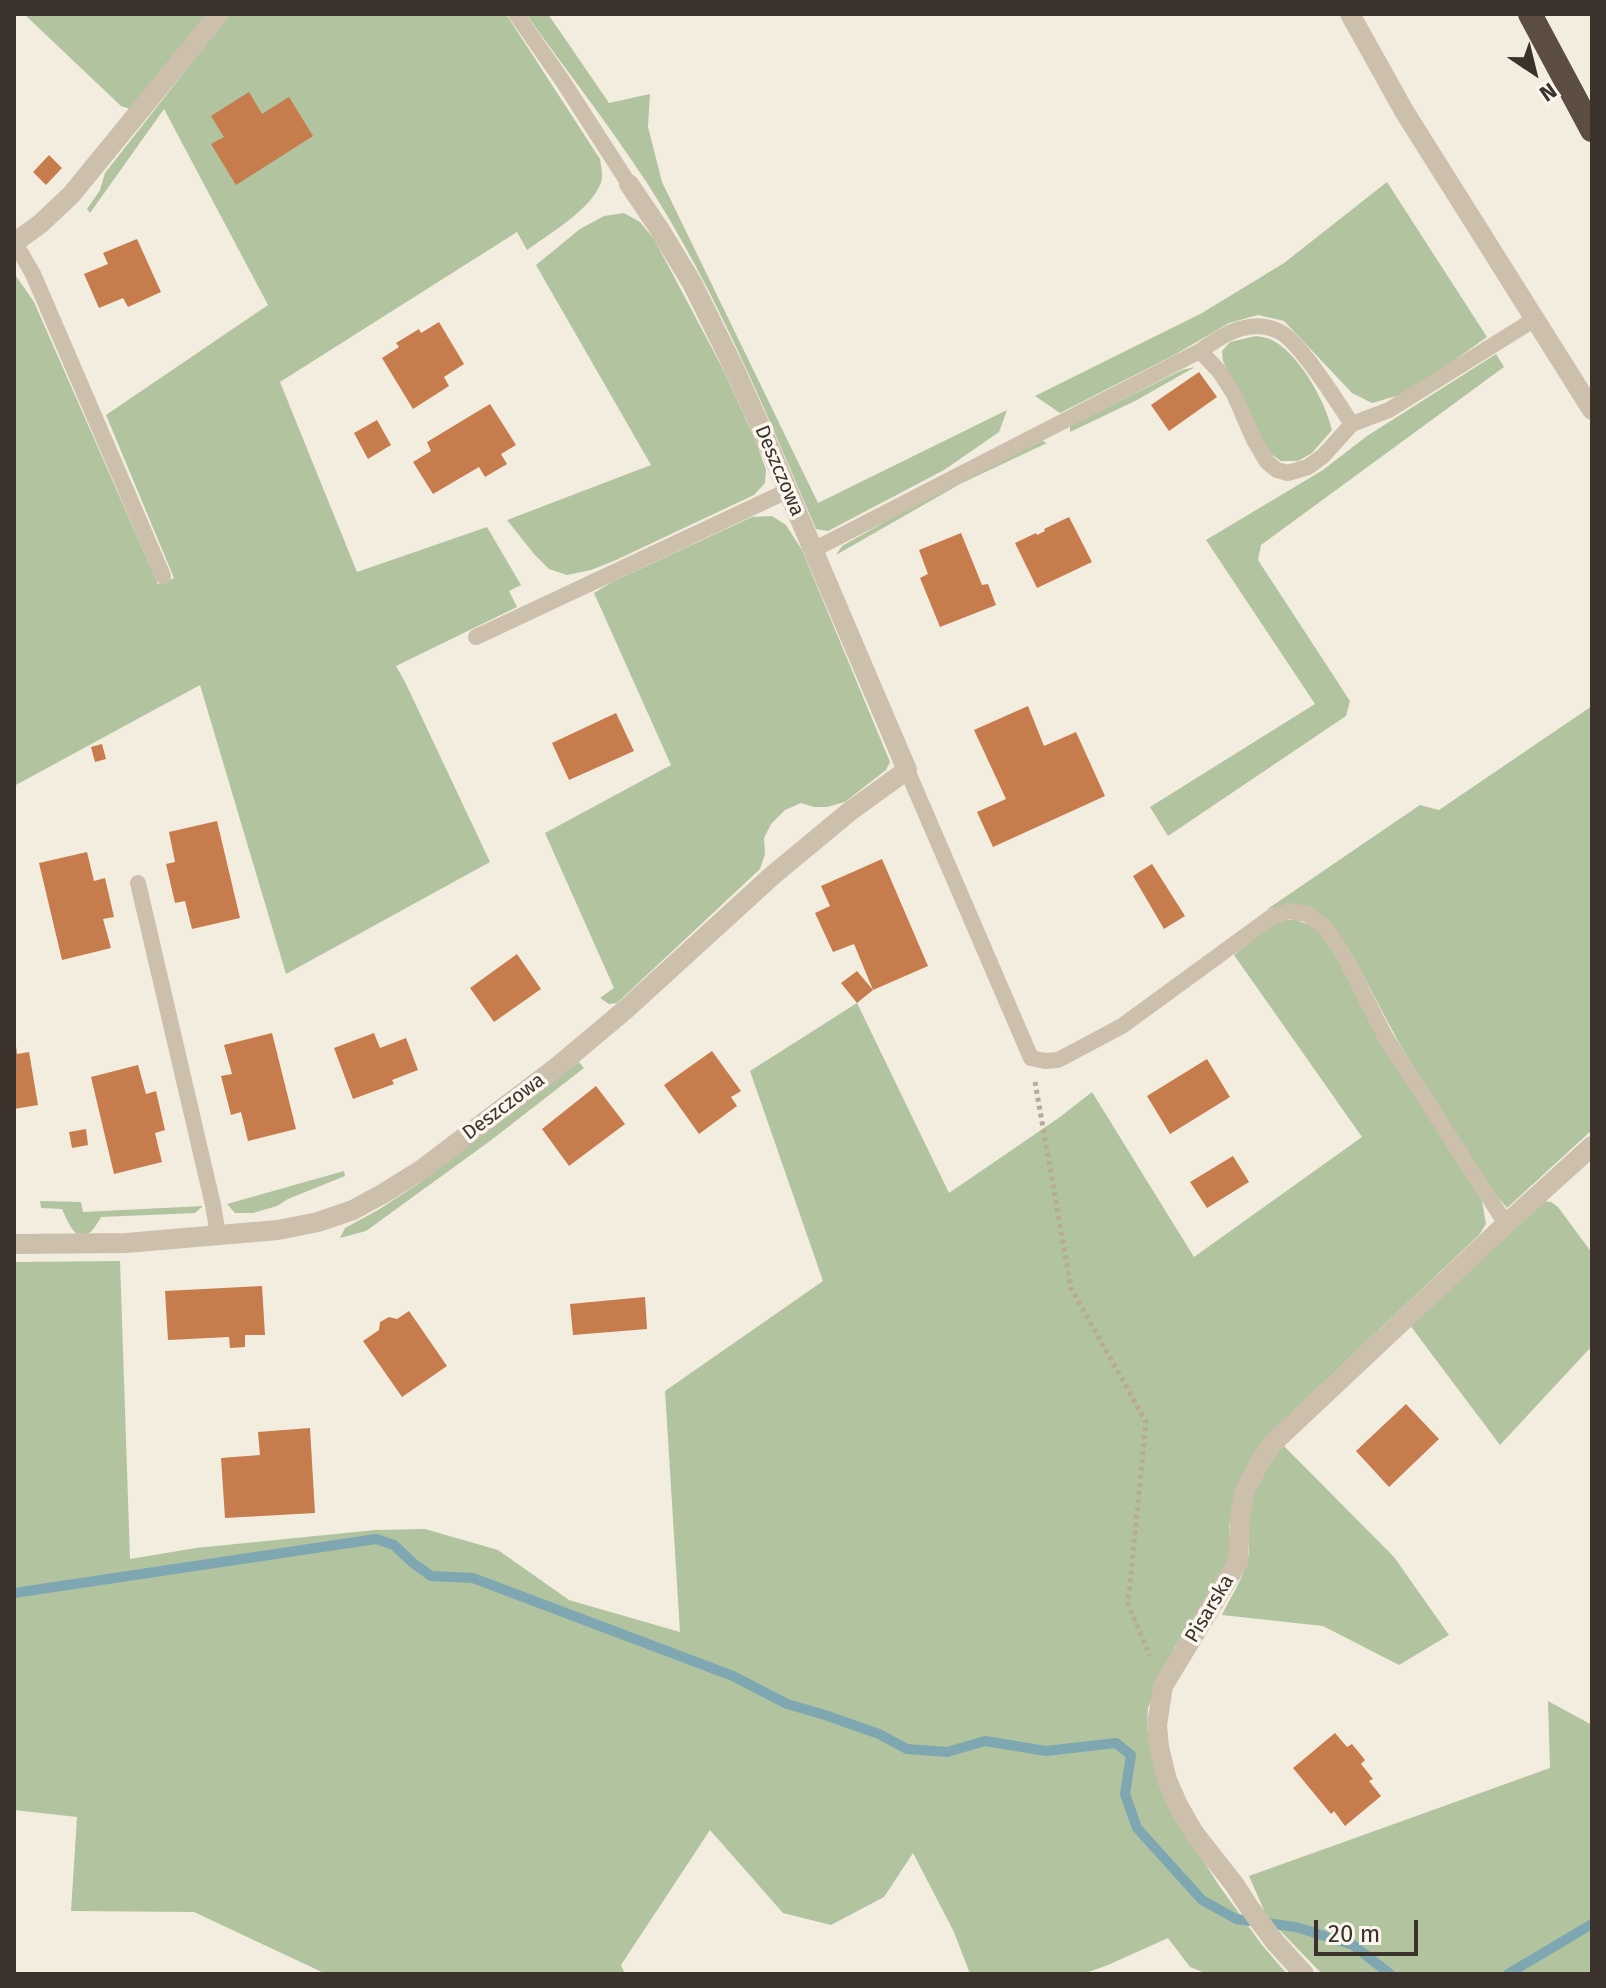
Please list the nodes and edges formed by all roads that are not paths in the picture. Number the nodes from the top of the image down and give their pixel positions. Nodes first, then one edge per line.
1 (219, 14) edge
2 (516, 14) edge
3 (1350, 14) edge
4 (1530, 14) edge
5 (1592, 130) edge
6 (629, 184) joint
7 (14, 243) edge
8 (1535, 319) junction
9 (1200, 351) junction
10 (1592, 410) edge
11 (1352, 424) junction
12 (787, 491) junction
13 (813, 550) junction
14 (163, 576) dead end
15 (476, 637) dead end
16 (907, 770) junction
17 (138, 883) dead end
18 (1592, 1146) edge
19 (1506, 1224) junction
20 (218, 1235) junction
21 (14, 1244) edge
22 (1304, 1974) edge

1 - 7 street
2 - 6 lane
3 - 8 street
4 - 5 highway
6 - 12 street, Deszczowa
7 - 14 lane
8 - 10 street
8 - 11 lane
9 - 11 lane
9 - 11 lane
9 - 13 lane
12 - 13 street, Deszczowa
12 - 15 lane
13 - 16 street, Deszczowa
16 - 19 lane, Deszczowa
16 - 20 street, Deszczowa
17 - 20 lane
18 - 19 street, Pisarska
19 - 22 street, Pisarska
20 - 21 street, Deszczowa

